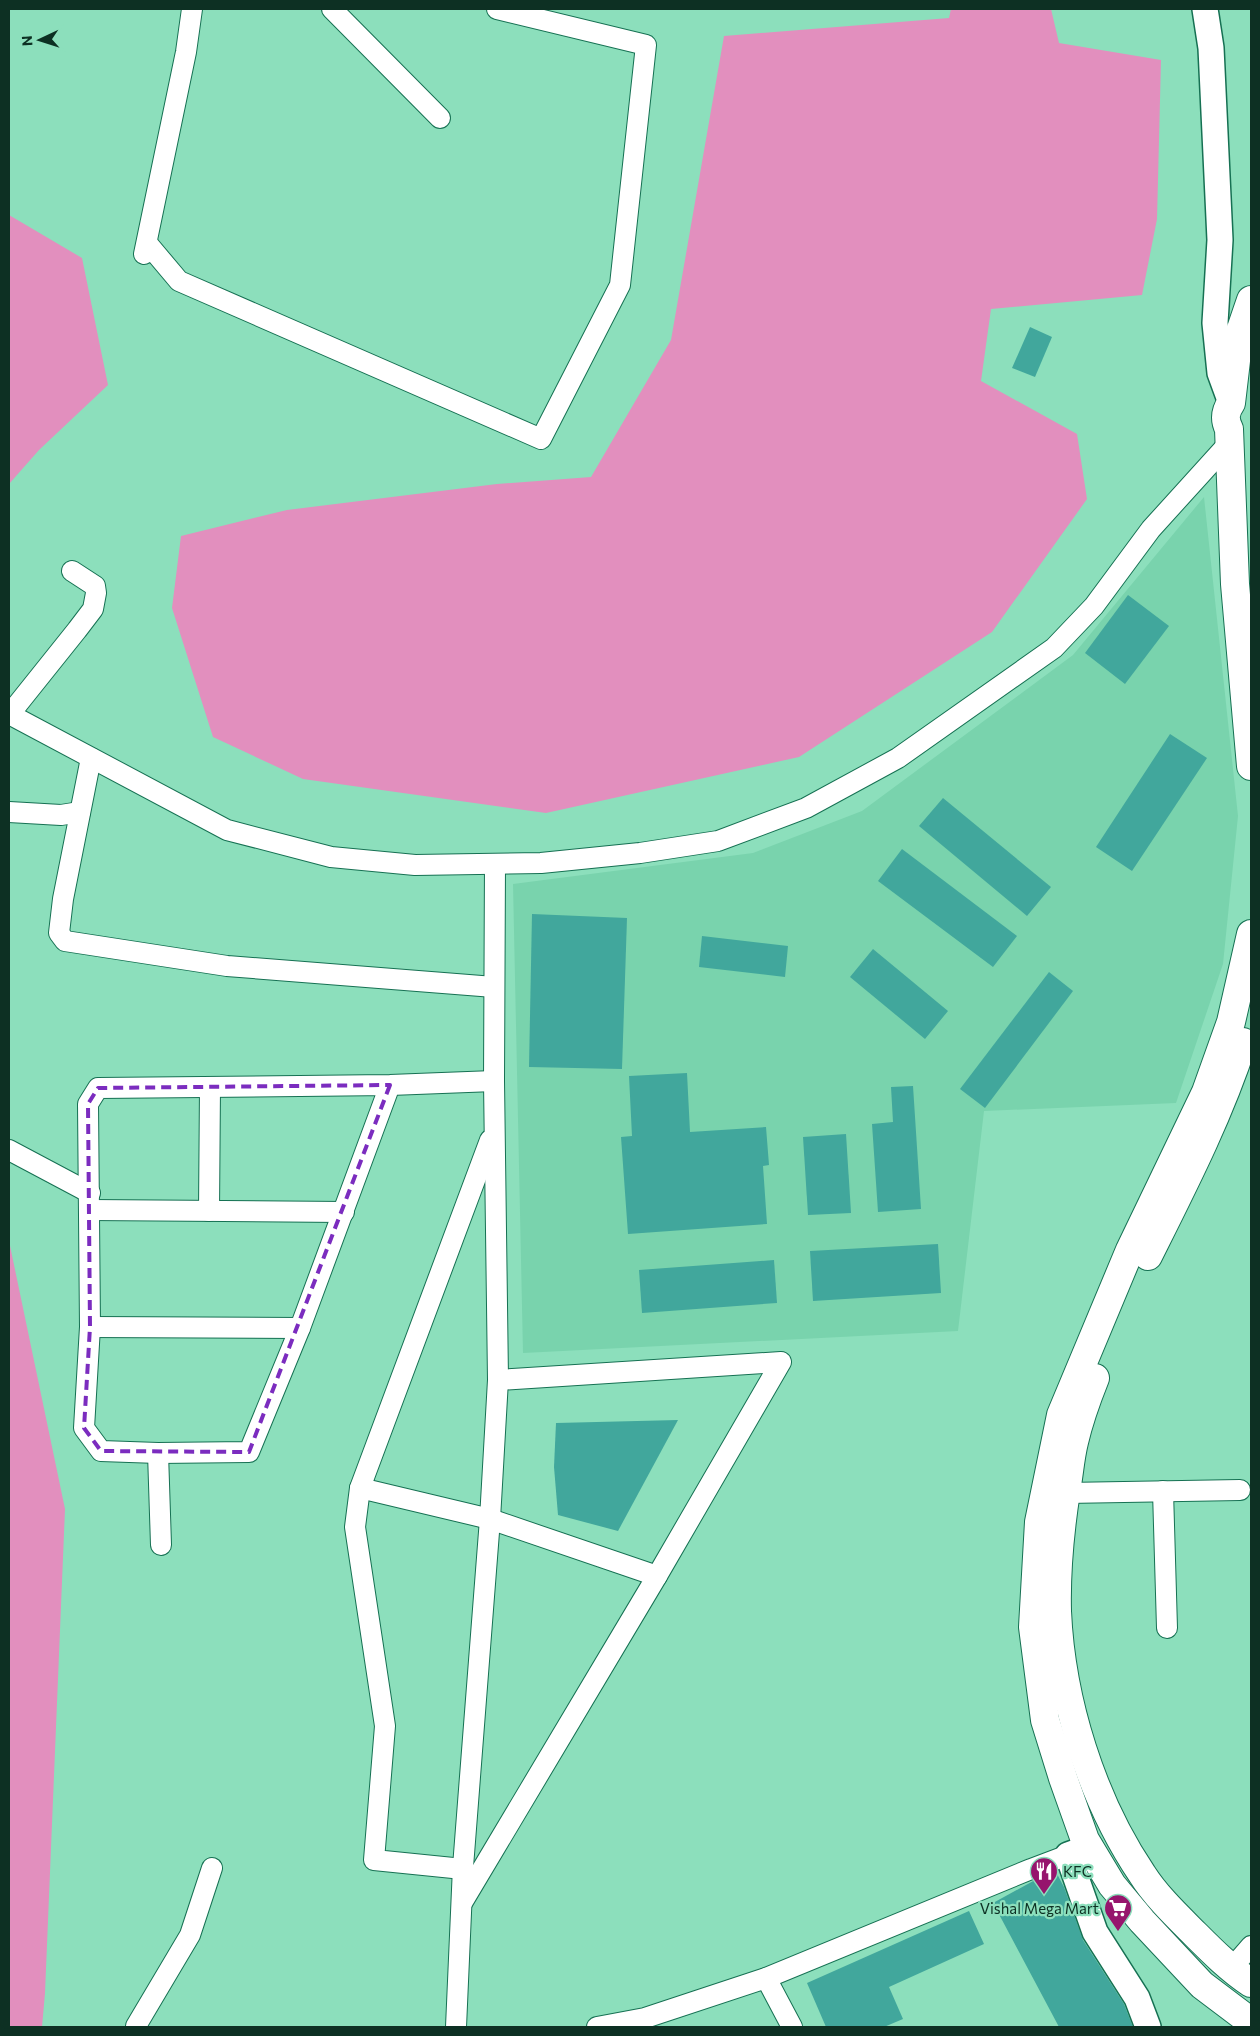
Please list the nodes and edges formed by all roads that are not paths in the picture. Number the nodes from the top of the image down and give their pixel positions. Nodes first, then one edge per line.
1 (192, 9) edge
2 (332, 9) edge
3 (497, 9) edge
4 (1205, 9) edge
5 (547, 15) edge
6 (440, 118) dead end
7 (1251, 300) edge
8 (1238, 422) edge
9 (72, 571) dead end
10 (9, 714) edge
11 (91, 758) junction
12 (1251, 766) edge
13 (9, 812) edge
14 (80, 812) junction
15 (495, 864) junction
16 (1251, 934) edge
17 (494, 987) junction
18 (1249, 1034) edge
19 (494, 1081) junction
20 (390, 1085) junction
21 (210, 1087) junction
22 (494, 1128) junction
23 (9, 1150) edge
24 (90, 1202) junction
25 (209, 1211) junction
26 (344, 1212) junction
27 (90, 1327) junction
28 (300, 1328) junction
29 (498, 1380) junction
30 (158, 1453) junction
31 (360, 1488) junction
32 (1240, 1490) dead end
33 (1163, 1491) junction
34 (1066, 1492) junction
35 (490, 1519) junction
36 (161, 1545) dead end
37 (657, 1576) junction
38 (1167, 1628) dead end
39 (1079, 1851) junction
40 (212, 1868) dead end
41 (463, 1869) junction
42 (462, 1905) junction
43 (1251, 1946) edge
44 (1241, 1976) edge
45 (766, 1978) junction
46 (1251, 2022) edge
47 (139, 2027) edge
48 (456, 2027) edge
49 (597, 2027) edge
50 (792, 2027) edge
51 (1148, 2027) edge

1 - 5 street
2 - 6 street
3 - 5 street
4 - 8 street
7 - 8 highway
8 - 12 highway
8 - 15 street
9 - 10 street
10 - 11 street
11 - 14 street
11 - 15 street
13 - 14 street
14 - 17 street
15 - 17 street
16 - 39 highway
17 - 19 street
18 - 34 highway
19 - 20 street
19 - 22 street
20 - 21 street
20 - 26 street
21 - 24 street
21 - 25 street
22 - 29 street
22 - 31 street
23 - 24 street
24 - 25 street
24 - 27 street
25 - 26 street
26 - 28 street
27 - 28 street
27 - 30 street
28 - 30 street
29 - 35 street
29 - 37 street
30 - 36 street
31 - 35 street
31 - 41 street
32 - 33 street
33 - 34 street
33 - 38 street
34 - 44 highway
35 - 37 street
35 - 41 street
37 - 42 street
39 - 45 street
39 - 46 highway
39 - 51 street
40 - 47 street
41 - 42 street
42 - 48 street
43 - 44 street
45 - 49 street
45 - 50 street

